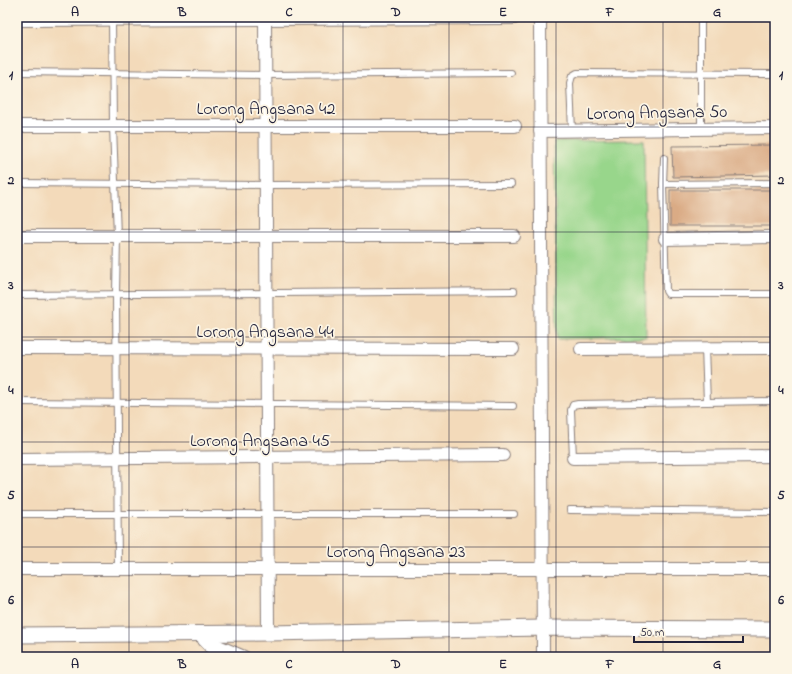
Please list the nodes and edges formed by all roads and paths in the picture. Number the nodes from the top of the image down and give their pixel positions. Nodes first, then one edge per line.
1 (540, 17) edge
2 (701, 17) edge
3 (265, 18) edge
4 (514, 18) edge
5 (17, 20) edge
6 (112, 20) junction
7 (17, 72) edge
8 (113, 73) junction
9 (511, 73) dead end
10 (701, 74) junction
11 (775, 74) edge
12 (265, 75) junction
13 (17, 126) edge
14 (113, 126) junction
15 (515, 126) dead end
16 (265, 127) junction
17 (775, 128) edge
18 (701, 130) junction
19 (540, 131) junction
20 (572, 131) junction
21 (664, 158) dead end
22 (775, 182) edge
23 (17, 183) edge
24 (114, 184) junction
25 (511, 184) dead end
26 (663, 184) junction
27 (265, 185) junction
28 (17, 236) edge
29 (117, 236) junction
30 (266, 236) junction
31 (514, 236) dead end
32 (775, 238) edge
33 (665, 239) junction
34 (514, 291) dead end
35 (116, 294) junction
36 (266, 294) junction
37 (775, 294) edge
38 (17, 295) edge
39 (17, 348) edge
40 (705, 348) junction
41 (775, 348) edge
42 (117, 349) junction
43 (266, 349) junction
44 (512, 349) dead end
45 (581, 349) dead end
46 (775, 401) edge
47 (17, 402) edge
48 (707, 402) junction
49 (117, 404) junction
50 (266, 405) junction
51 (514, 406) dead end
52 (503, 455) dead end
53 (775, 456) edge
54 (117, 458) junction
55 (267, 458) junction
56 (573, 458) joint
57 (17, 459) edge
58 (570, 510) dead end
59 (775, 512) edge
60 (17, 514) edge
61 (117, 514) junction
62 (514, 514) dead end
63 (267, 515) junction
64 (17, 569) edge
65 (542, 569) junction
66 (775, 569) edge
67 (118, 570) junction
68 (267, 570) junction
69 (542, 628) junction
70 (775, 629) edge
71 (17, 634) edge
72 (268, 634) junction
73 (199, 636) junction
74 (231, 653) edge
75 (216, 657) edge
76 (244, 657) edge
77 (542, 657) edge

1 - 19 street
2 - 10 lane
3 - 4 street
3 - 6 street
3 - 12 street
5 - 6 street
6 - 8 lane
7 - 8 lane
8 - 12 lane
8 - 14 lane
9 - 12 lane
10 - 11 lane
10 - 18 lane
10 - 20 lane
12 - 16 street
13 - 14 street, Lorong Angsana 42
14 - 16 street, Lorong Angsana 42
14 - 24 lane
15 - 16 street, Lorong Angsana 42
16 - 27 street
17 - 18 street, Lorong Angsana 50
18 - 20 street, Lorong Angsana 50
19 - 20 street, Lorong Angsana 50
19 - 65 street
21 - 26 lane
22 - 26 lane
23 - 24 lane
24 - 27 lane
24 - 29 lane
25 - 27 lane
26 - 33 lane
27 - 30 street
28 - 29 street
29 - 30 street
29 - 35 lane
30 - 31 street
30 - 36 street
32 - 33 street
33 - 37 lane
34 - 36 lane
35 - 36 lane
35 - 38 lane
35 - 42 lane
36 - 43 street
39 - 42 street, Lorong Angsana 44
40 - 41 street
40 - 45 street
40 - 48 lane
42 - 43 street, Lorong Angsana 44
42 - 49 lane
43 - 44 street, Lorong Angsana 44
43 - 50 street
46 - 48 lane
47 - 49 lane
48 - 56 lane
49 - 50 lane
49 - 54 lane
50 - 51 lane
50 - 55 street
52 - 55 street, Lorong Angsana 45
53 - 56 street
54 - 55 street, Lorong Angsana 45
54 - 57 street, Lorong Angsana 45
54 - 61 lane
55 - 63 street
58 - 59 lane
60 - 61 lane
61 - 63 lane
61 - 67 lane
62 - 63 lane
63 - 68 street
64 - 67 street, Lorong Angsana 23
65 - 66 street, Lorong Angsana 23
65 - 68 street, Lorong Angsana 23
65 - 69 street
67 - 68 street, Lorong Angsana 23
68 - 72 street
69 - 70 street
69 - 72 street
69 - 77 street
71 - 73 street
72 - 73 street
73 - 74 street
73 - 75 street
74 - 76 street

